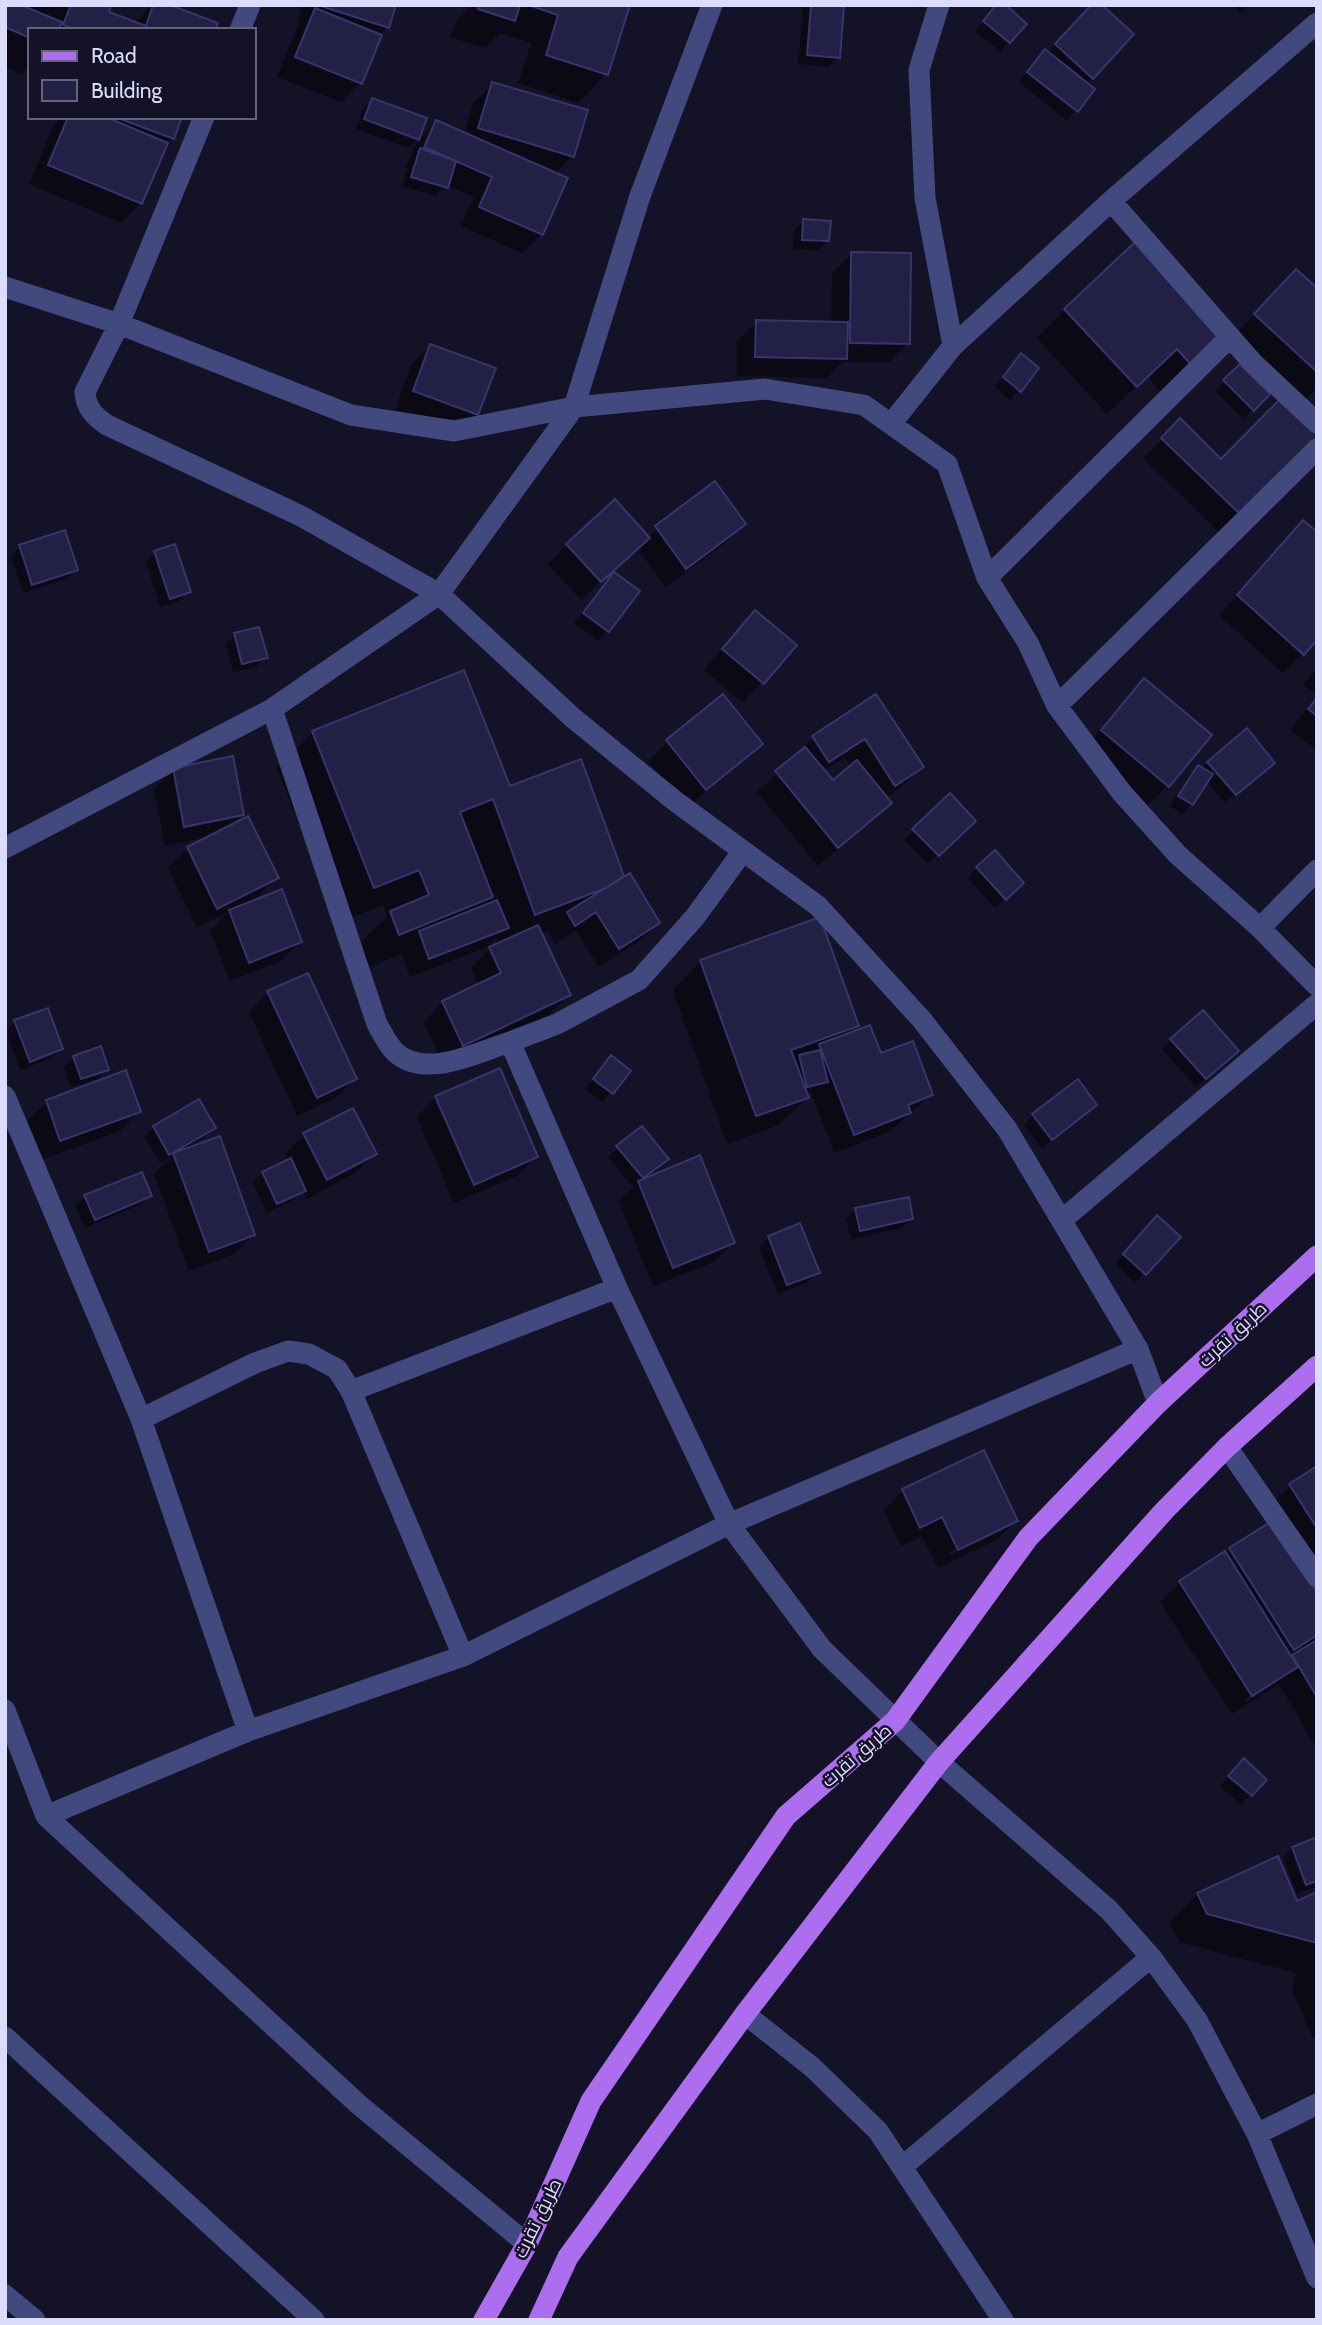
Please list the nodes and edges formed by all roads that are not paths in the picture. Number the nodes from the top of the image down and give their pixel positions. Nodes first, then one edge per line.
1 (250, 5) edge
2 (712, 5) edge
3 (939, 5) edge
4 (1317, 23) edge
5 (241, 28) edge
6 (203, 119) edge
7 (1111, 201) junction
8 (5, 287) edge
9 (120, 324) junction
10 (1230, 337) junction
11 (953, 346) junction
12 (574, 407) junction
13 (1317, 423) edge
14 (891, 424) junction
15 (1317, 449) edge
16 (987, 579) junction
17 (439, 594) junction
18 (1057, 706) junction
19 (272, 709) junction
20 (5, 848) edge
21 (743, 851) junction
22 (1317, 870) edge
23 (1259, 928) junction
24 (1317, 985) edge
25 (1317, 1004) edge
26 (510, 1042) junction
27 (5, 1096) edge
28 (1062, 1220) junction
29 (1317, 1256) edge
30 (617, 1288) junction
31 (1139, 1349) junction
32 (1317, 1366) edge
33 (351, 1391) junction
34 (1158, 1403) junction
35 (141, 1419) junction
36 (1227, 1447) junction
37 (729, 1524) junction
38 (1317, 1577) edge
39 (463, 1656) junction
40 (5, 1710) edge
41 (895, 1721) junction
42 (248, 1731) junction
43 (939, 1762) junction
44 (46, 1816) junction
45 (1151, 1957) junction
46 (745, 2014) junction
47 (5, 2037) edge
48 (1317, 2104) edge
49 (1257, 2134) junction
50 (902, 2166) junction
51 (527, 2244) junction
52 (1317, 2278) edge
53 (5, 2295) edge
54 (35, 2320) edge
55 (314, 2320) edge
56 (484, 2320) edge
57 (538, 2320) edge
58 (1003, 2320) edge

1 - 5 street
2 - 12 street
3 - 11 street
4 - 7 street
6 - 9 street
7 - 10 street
7 - 11 street
8 - 9 street
9 - 12 street
9 - 17 street
10 - 13 street
10 - 16 street
11 - 14 street
12 - 14 street
12 - 17 street
14 - 16 street
15 - 18 street
16 - 18 street
17 - 19 street
17 - 21 street
18 - 23 street
19 - 20 street
19 - 26 street
21 - 26 street
21 - 28 street
22 - 23 street
23 - 24 street
25 - 28 street
26 - 30 street
27 - 35 street
28 - 31 street
29 - 34 main road, طريق تقرت
30 - 33 street
30 - 37 street
31 - 34 street
31 - 37 street
32 - 36 main road
33 - 35 street
33 - 39 street
34 - 41 main road, طريق تقرت
35 - 42 street
36 - 38 street
36 - 43 main road
37 - 39 street
37 - 41 street
39 - 42 street
40 - 44 street
41 - 43 street
41 - 51 main road, طريق تقرت
42 - 44 street
43 - 45 street
43 - 46 main road
44 - 51 street
45 - 49 street
45 - 50 street
46 - 50 street
46 - 57 main road
47 - 55 street
48 - 49 street
49 - 52 street
50 - 58 street
51 - 56 main road, طريق تقرت
53 - 54 street

